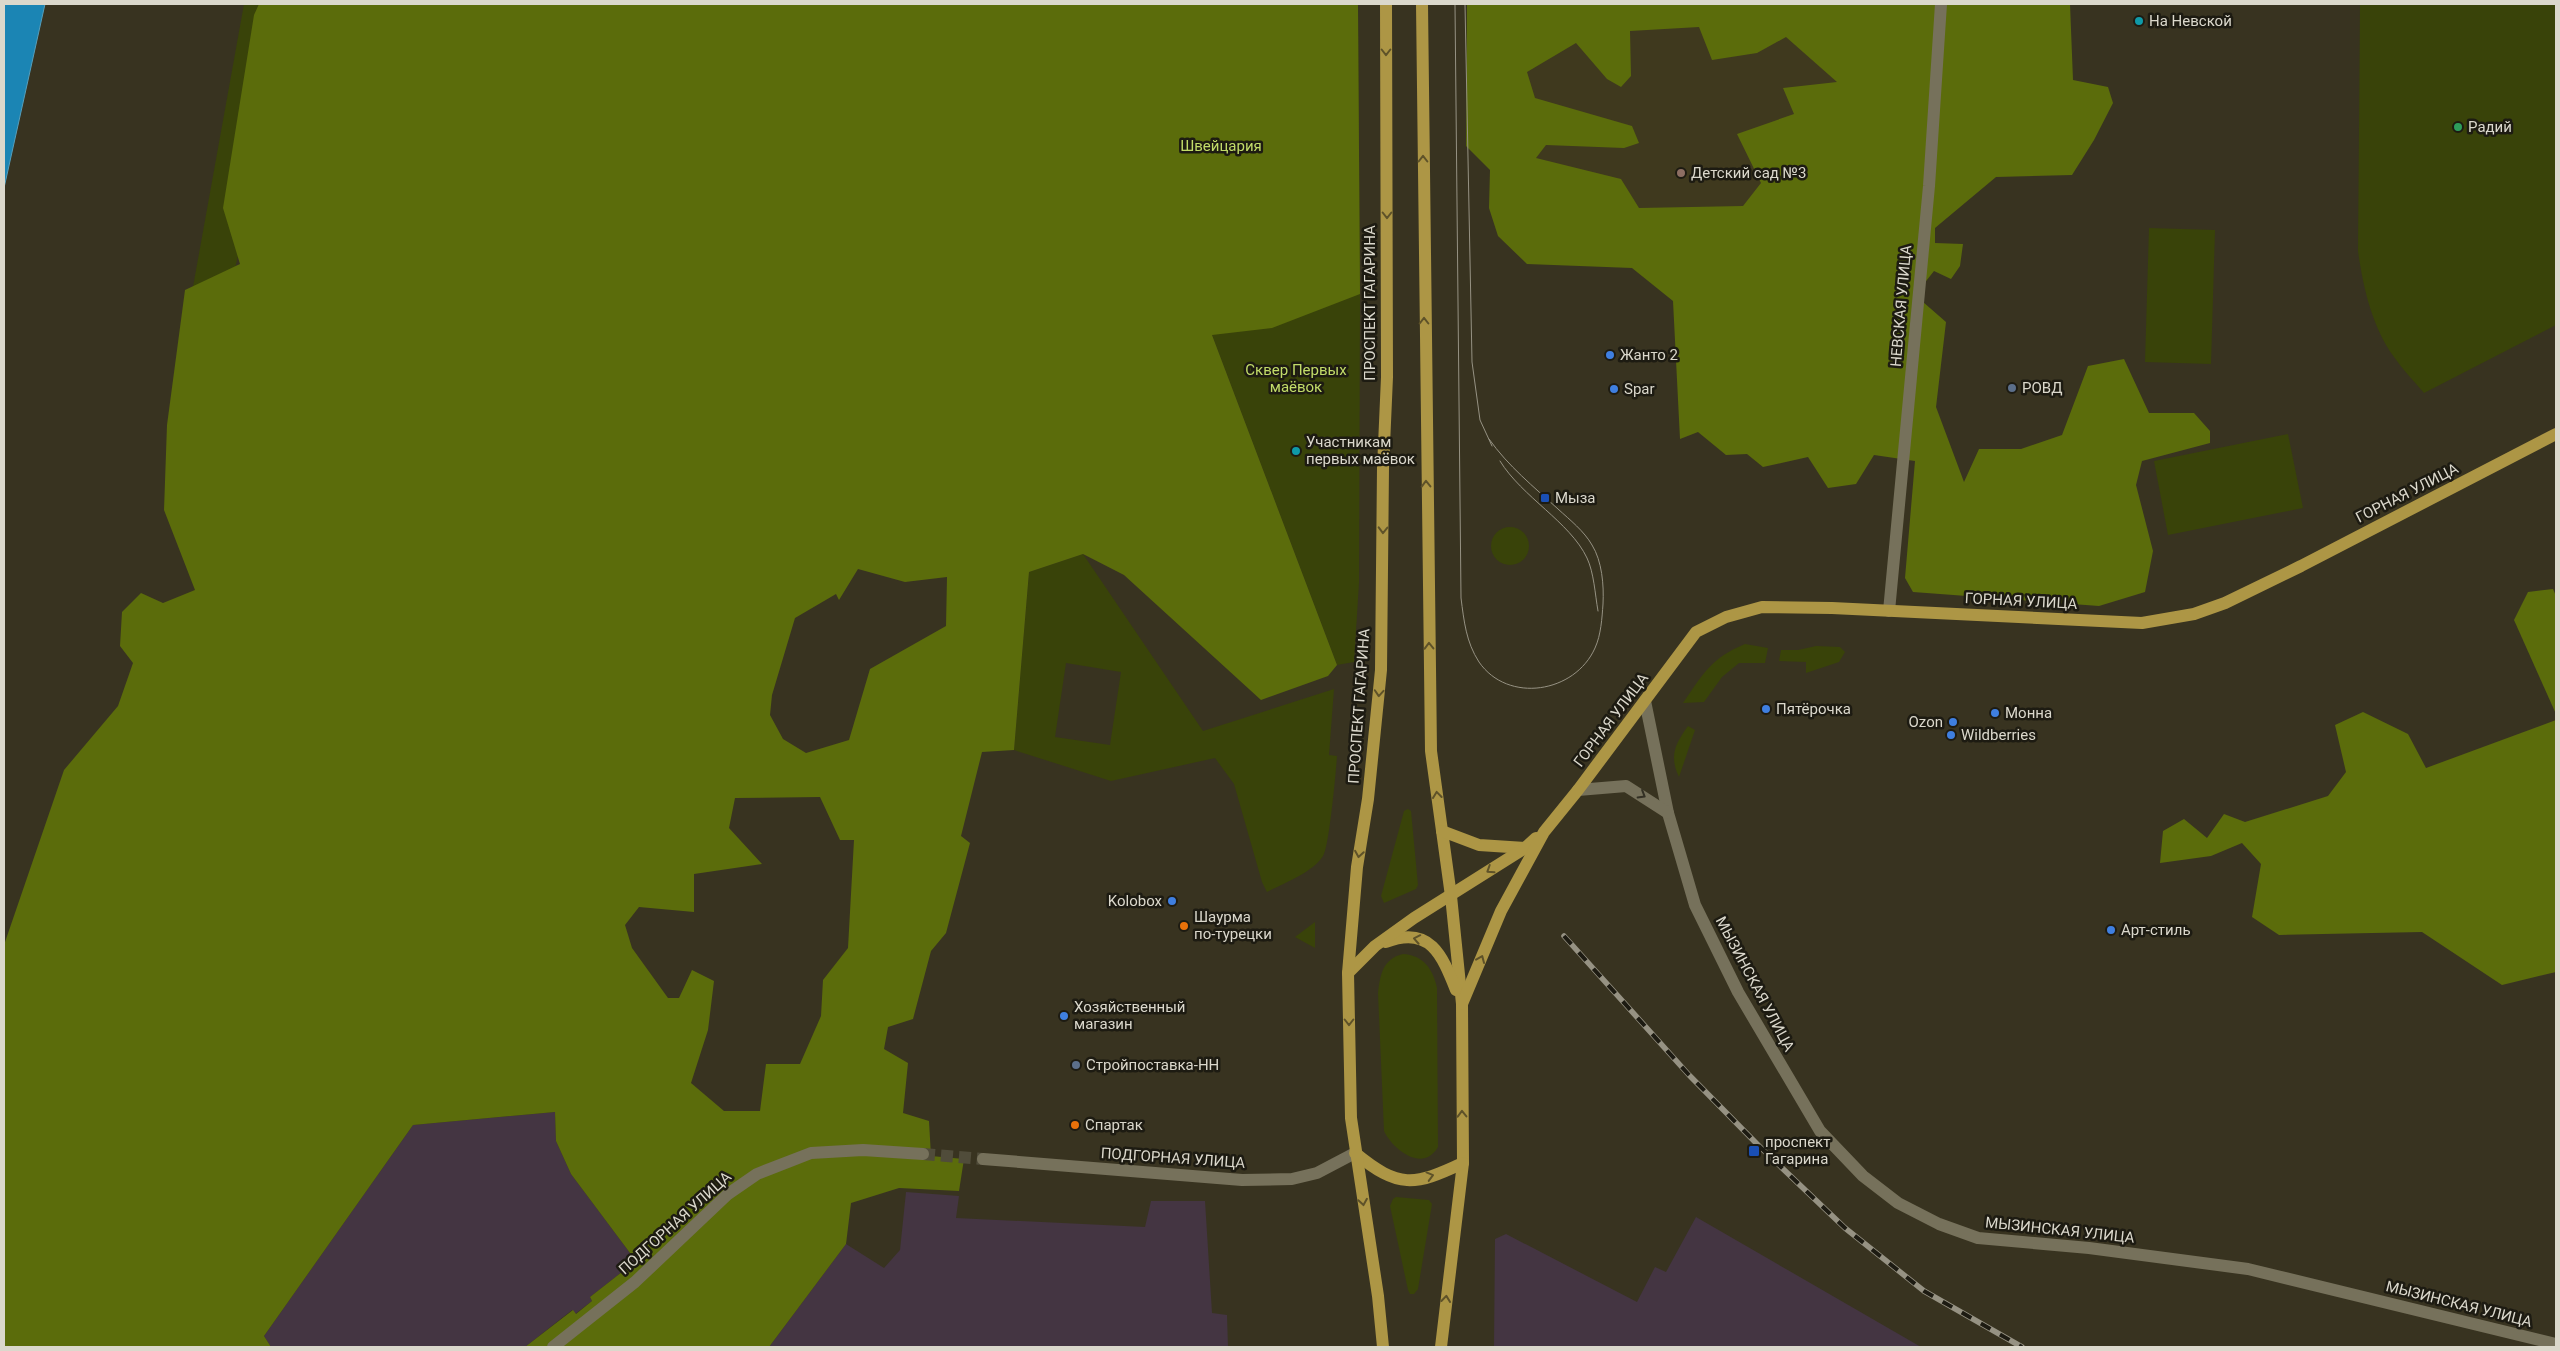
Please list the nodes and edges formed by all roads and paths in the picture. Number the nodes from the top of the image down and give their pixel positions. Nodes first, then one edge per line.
1 (1386, 4) edge
2 (1422, 4) edge
3 (1941, 4) edge
4 (2556, 434) edge
5 (1889, 611) junction
6 (1645, 701) junction
7 (1578, 790) junction
8 (1668, 813) junction
9 (1442, 831) junction
10 (1544, 832) junction
11 (1525, 848) junction
12 (1451, 896) junction
13 (1375, 946) junction
14 (1348, 973) junction
15 (1462, 1004) junction
16 (1355, 1153) junction
17 (923, 1154) tunnel mouth
18 (982, 1159) tunnel mouth
19 (1463, 1162) junction
20 (2556, 1344) edge
21 (553, 1347) edge
22 (1383, 1347) edge
23 (1441, 1347) edge

1 -> 14 main road, ПРОСПЕКТ ГАГАРИНА
9 -> 2 main road
3 - 5 street, НЕВСКАЯ УЛИЦА
4 - 5 main road, ГОРНАЯ УЛИЦА
5 - 6 main road, ГОРНАЯ УЛИЦА
6 - 7 main road, ГОРНАЯ УЛИЦА
6 - 8 street, МЫЗИНСКАЯ УЛИЦА
7 -> 8 street
7 - 10 main road, ГОРНАЯ УЛИЦА
8 - 20 street, МЫЗИНСКАЯ УЛИЦА
9 - 11 main road
9 - 12 main road
10 - 11 main road, ГОРНАЯ УЛИЦА
15 -> 10 main road, ГОРНАЯ УЛИЦА
11 -> 12 main road, ГОРНАЯ УЛИЦА
12 - 13 main road, ГОРНАЯ УЛИЦА
12 - 15 main road
13 - 14 main road, ГОРНАЯ УЛИЦА
15 -> 13 main road
14 -> 16 main road, ПРОСПЕКТ ГАГАРИНА
19 -> 15 main road
16 - 18 street, ПОДГОРНАЯ УЛИЦА
16 -> 19 main road
16 -> 22 main road, ПРОСПЕКТ ГАГАРИНА
17 - 21 street, ПОДГОРНАЯ УЛИЦА
23 -> 19 main road

